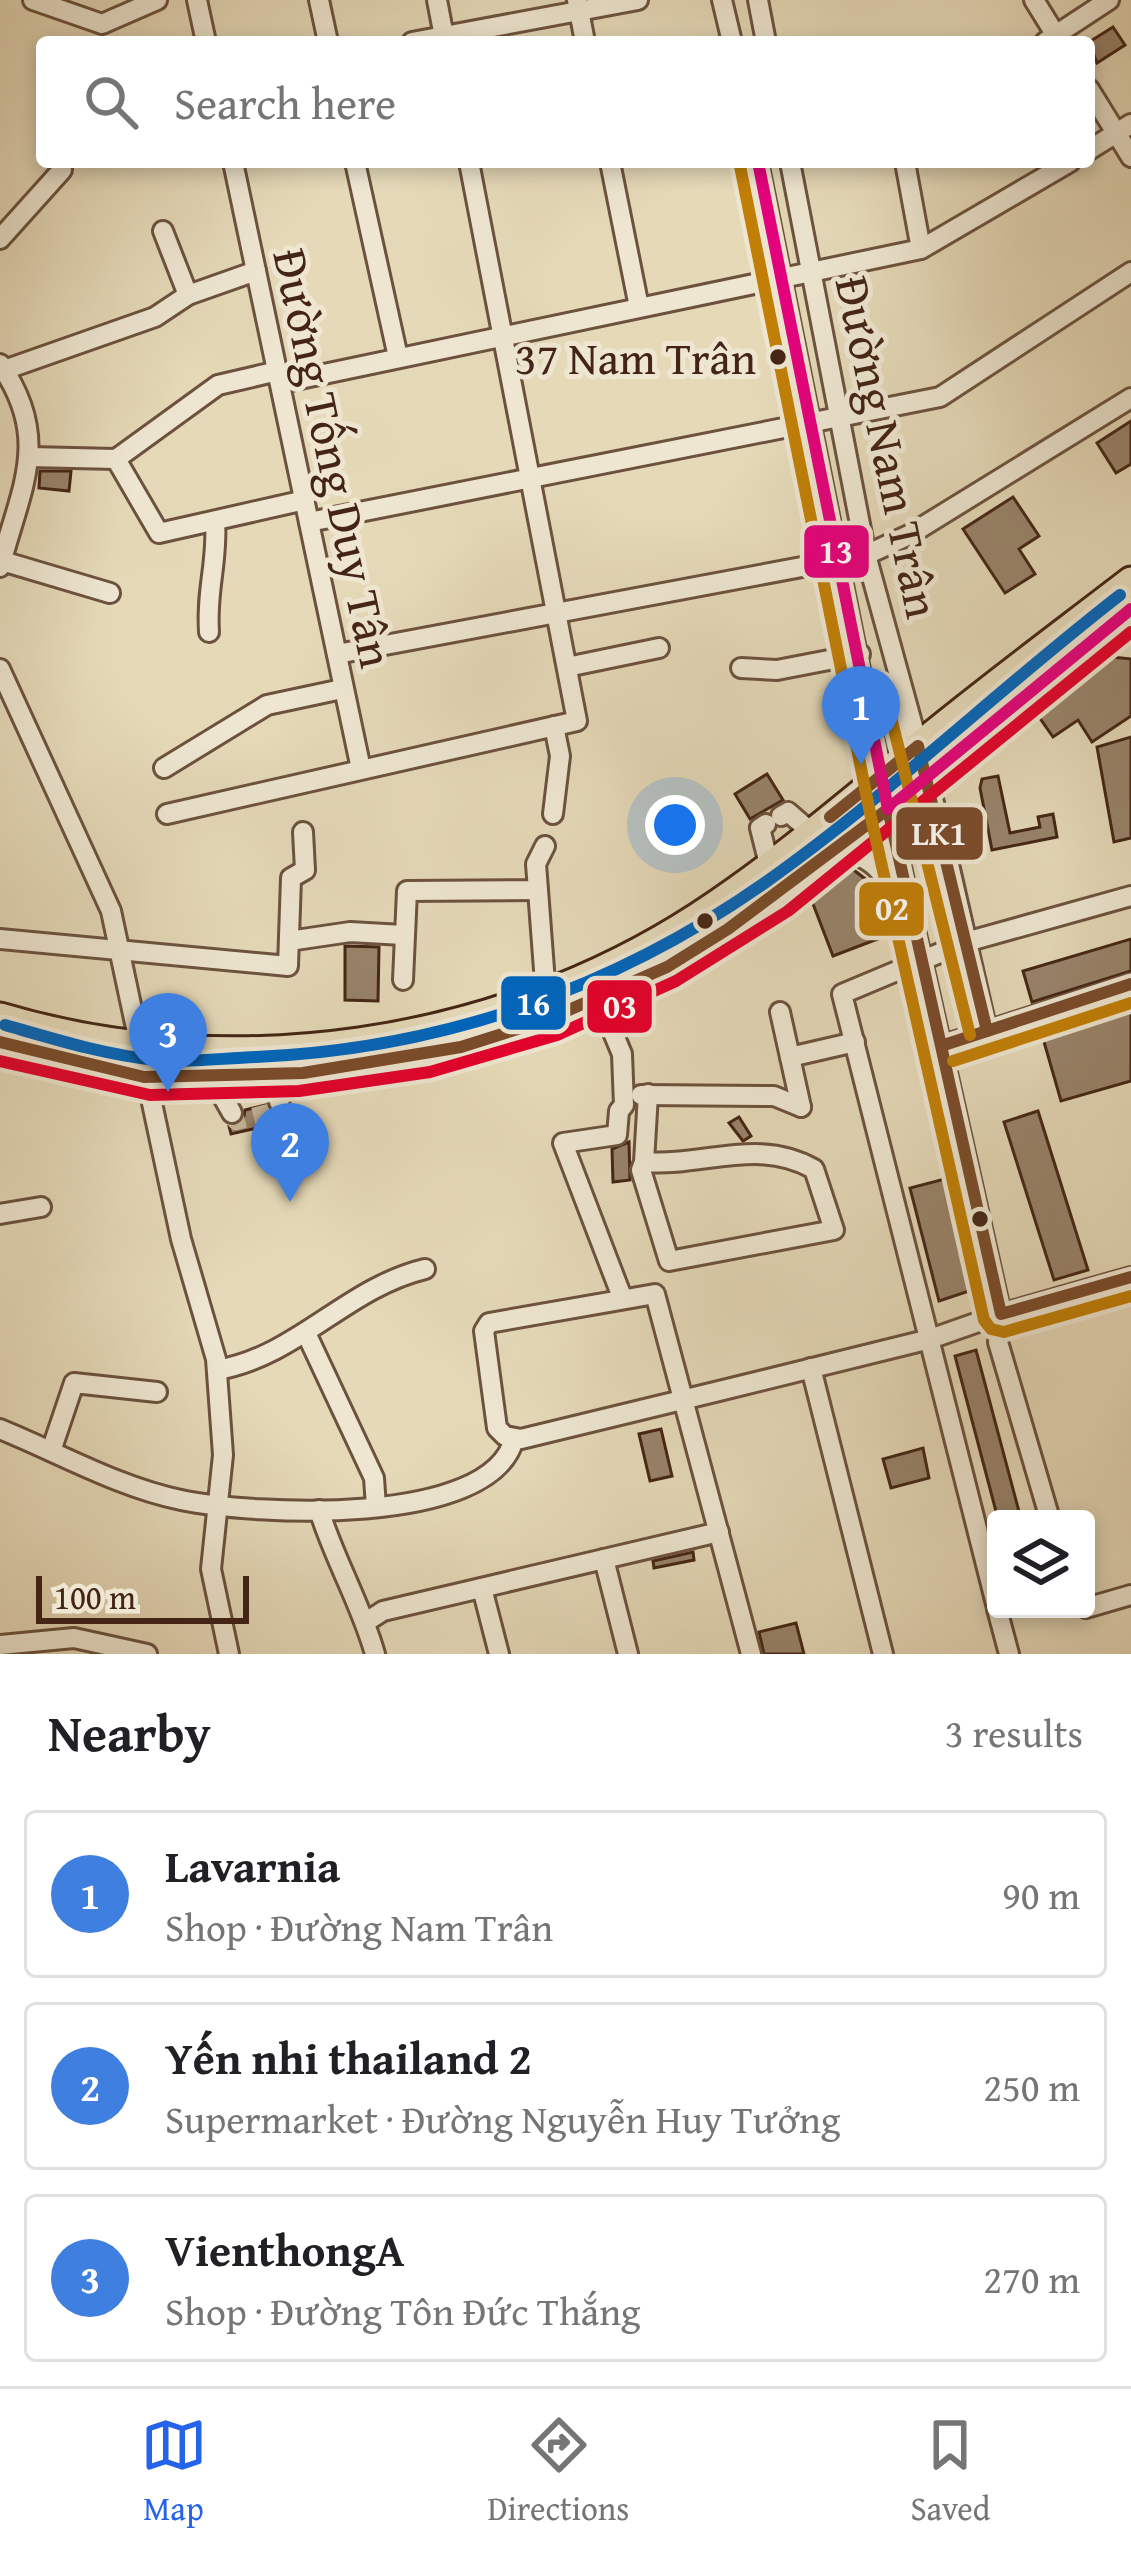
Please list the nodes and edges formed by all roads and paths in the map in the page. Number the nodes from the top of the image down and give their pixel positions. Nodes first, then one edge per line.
1 (33, 0) edge
2 (157, 0) edge
3 (197, 0) edge
4 (319, 0) edge
5 (437, 0) edge
6 (638, 0) edge
7 (722, 0) edge
8 (758, 0) edge
9 (1034, 0) edge
10 (1109, 0) edge
11 (578, 5) edge
12 (205, 36) edge
13 (327, 36) edge
14 (443, 36) edge
15 (456, 36) edge
16 (584, 36) edge
17 (730, 36) edge
18 (765, 36) edge
19 (1052, 36) edge
20 (1060, 36) edge
21 (1095, 96) edge
22 (1124, 128) edge
23 (1095, 146) edge
24 (1131, 157) edge
25 (234, 168) edge
26 (356, 168) edge
27 (470, 168) edge
28 (611, 168) edge
29 (759, 168) edge
30 (791, 168) edge
31 (906, 168) edge
32 (1060, 168) edge
33 (62, 170) dead end
34 (163, 231) dead end
35 (0, 239) edge
36 (922, 249) junction
37 (256, 271) junction
38 (1131, 272) edge
39 (812, 274) junction
40 (783, 279) junction
41 (188, 295) junction
42 (640, 307) junction
43 (504, 336) junction
44 (398, 358) junction
45 (2, 367) edge
46 (279, 377) junction
47 (1131, 398) edge
48 (842, 418) junction
49 (814, 423) junction
50 (30, 457) junction
51 (116, 459) junction
52 (533, 478) junction
53 (305, 500) junction
54 (214, 520) junction
55 (309, 521) junction
56 (866, 555) junction
57 (842, 560) junction
58 (1, 564) edge
59 (1131, 581) edge
60 (110, 593) dead end
61 (558, 614) junction
62 (1129, 615) edge
63 (209, 632) dead end
64 (659, 648) dead end
65 (337, 654) junction
66 (860, 654) junction
67 (567, 667) junction
68 (741, 668) dead end
69 (0, 669) edge
70 (342, 689) junction
71 (554, 726) junction
72 (918, 746) junction
73 (164, 768) dead end
74 (361, 769) junction
75 (882, 777) junction
76 (927, 777) junction
77 (889, 809) junction
78 (167, 814) dead end
79 (553, 814) dead end
80 (303, 832) dead end
81 (811, 832) junction
82 (545, 846) dead end
83 (834, 850) junction
84 (769, 864) junction
85 (538, 890) junction
86 (1131, 896) edge
87 (404, 935) junction
88 (0, 939) edge
89 (289, 941) junction
90 (966, 942) junction
91 (119, 950) junction
92 (914, 964) junction
93 (403, 980) dead end
94 (1131, 984) edge
95 (546, 996) junction
96 (599, 999) junction
97 (780, 1012) dead end
98 (0, 1017) edge
99 (988, 1031) junction
100 (0, 1042) edge
101 (855, 1042) junction
102 (944, 1045) junction
103 (138, 1048) junction
104 (369, 1052) junction
105 (790, 1057) junction
106 (289, 1074) junction
107 (211, 1076) junction
108 (145, 1077) junction
109 (648, 1094) junction
110 (625, 1095) junction
111 (279, 1102) dead end
112 (232, 1113) dead end
113 (644, 1162) junction
114 (41, 1208) dead end
115 (0, 1214) edge
116 (425, 1269) dead end
117 (1131, 1277) edge
118 (622, 1297) junction
119 (1001, 1314) junction
120 (307, 1335) junction
121 (930, 1340) junction
122 (811, 1368) junction
123 (217, 1370) junction
124 (157, 1392) dead end
125 (686, 1399) junction
126 (0, 1429) edge
127 (518, 1439) junction
128 (51, 1451) junction
129 (217, 1502) junction
130 (376, 1507) junction
131 (319, 1510) junction
132 (1046, 1510) edge
133 (719, 1532) junction
134 (604, 1559) junction
135 (987, 1566) edge
136 (482, 1588) junction
137 (1131, 1595) edge
138 (1095, 1604) edge
139 (1000, 1618) edge
140 (369, 1620) junction
141 (12, 1648) edge
142 (147, 1654) edge
143 (229, 1654) edge
144 (375, 1654) edge
145 (499, 1654) edge
146 (628, 1654) edge
147 (751, 1654) edge
148 (883, 1654) edge
149 (1009, 1654) edge

1 - 2 street
3 - 12 street
4 - 13 street
5 - 14 street
6 - 11 street
7 - 17 street
8 - 18 street
9 - 19 street
10 - 20 street
11 - 15 street
11 - 16 street
21 - 22 street
22 - 23 street
22 - 24 street
25 - 37 street, Đường Tống Duy Tân
26 - 44 street
27 - 43 street
28 - 42 street
29 - 40 street, Đường Nam Trân
30 - 39 street, Đường Nam Trân
31 - 36 street
32 - 36 street
33 - 35 street
34 - 41 street
36 - 39 street
37 - 41 street
37 - 46 street, Đường Tống Duy Tân
38 - 48 street
39 - 40 street
39 - 48 street, Đường Nam Trân
40 - 42 street
40 - 49 street, Đường Nam Trân
41 - 45 street
42 - 43 street
43 - 44 street
43 - 52 street
44 - 46 street
45 - 50 street
46 - 51 street
46 - 53 street, Đường Tống Duy Tân
47 - 56 street
48 - 49 street
48 - 56 street, Đường Nam Trân
49 - 52 street
49 - 57 street, Đường Nam Trân
50 - 51 street
50 - 58 street
51 - 54 street
52 - 55 street
52 - 61 street
53 - 54 street
53 - 55 street, Đường Tống Duy Tân
54 - 63 street
55 - 65 street, Đường Tống Duy Tân
56 - 57 street
56 - 72 street, Đường Nam Trân
57 - 61 street
57 - 66 street, Đường Nam Trân
58 - 60 street
59 - 72 highway
61 - 65 street
61 - 67 street
62 - 76 highway
64 - 67 street
65 - 70 street, Đường Tống Duy Tân
66 - 68 street
66 - 75 street, Đường Nam Trân
67 - 71 street
69 - 91 street
70 - 73 street
70 - 74 street, Đường Tống Duy Tân
71 - 74 street
71 - 79 street
72 - 75 highway
72 - 76 street, Đường Nam Trân
74 - 78 street
75 - 77 street, Đường Nam Trân
75 - 81 highway
76 - 77 highway
76 - 90 street, Đường Nam Trân
77 - 83 highway
77 - 92 street, Đường Nam Trân
80 - 89 street
81 - 84 highway
81 - 84 street
82 - 85 street
83 - 92 street
83 - 96 highway
84 - 95 highway
85 - 87 street
85 - 95 street
86 - 90 street
87 - 89 street
87 - 93 street
88 - 91 street
89 - 91 street
90 - 92 street
90 - 99 street, Đường Nam Trân
91 - 103 street
92 - 101 street
92 - 102 street
94 - 99 street
95 - 104 highway
96 - 104 highway
96 - 110 street
97 - 105 street
98 - 103 highway
99 - 102 street
100 - 108 highway
101 - 105 street
101 - 121 street
102 - 119 street
103 - 104 highway
103 - 108 street
104 - 106 highway
105 - 109 street
106 - 107 highway
106 - 111 street
107 - 108 highway
107 - 112 street
108 - 123 street
109 - 110 street
109 - 113 street
110 - 118 street
113 - 113 street
114 - 115 street
116 - 120 street
117 - 119 street
118 - 125 street
118 - 127 street
119 - 121 street
119 - 132 street
120 - 123 street
120 - 130 street
121 - 122 street
121 - 135 street
122 - 125 street
122 - 148 street
123 - 129 street
124 - 128 street
125 - 127 street
125 - 133 street
126 - 128 street
127 - 130 street
128 - 129 street
129 - 131 street
129 - 143 street
130 - 131 street
131 - 140 street
133 - 134 street
133 - 147 street
134 - 136 street
134 - 146 street
136 - 140 street
136 - 145 street
137 - 138 street
139 - 149 street
140 - 144 street
141 - 142 street

